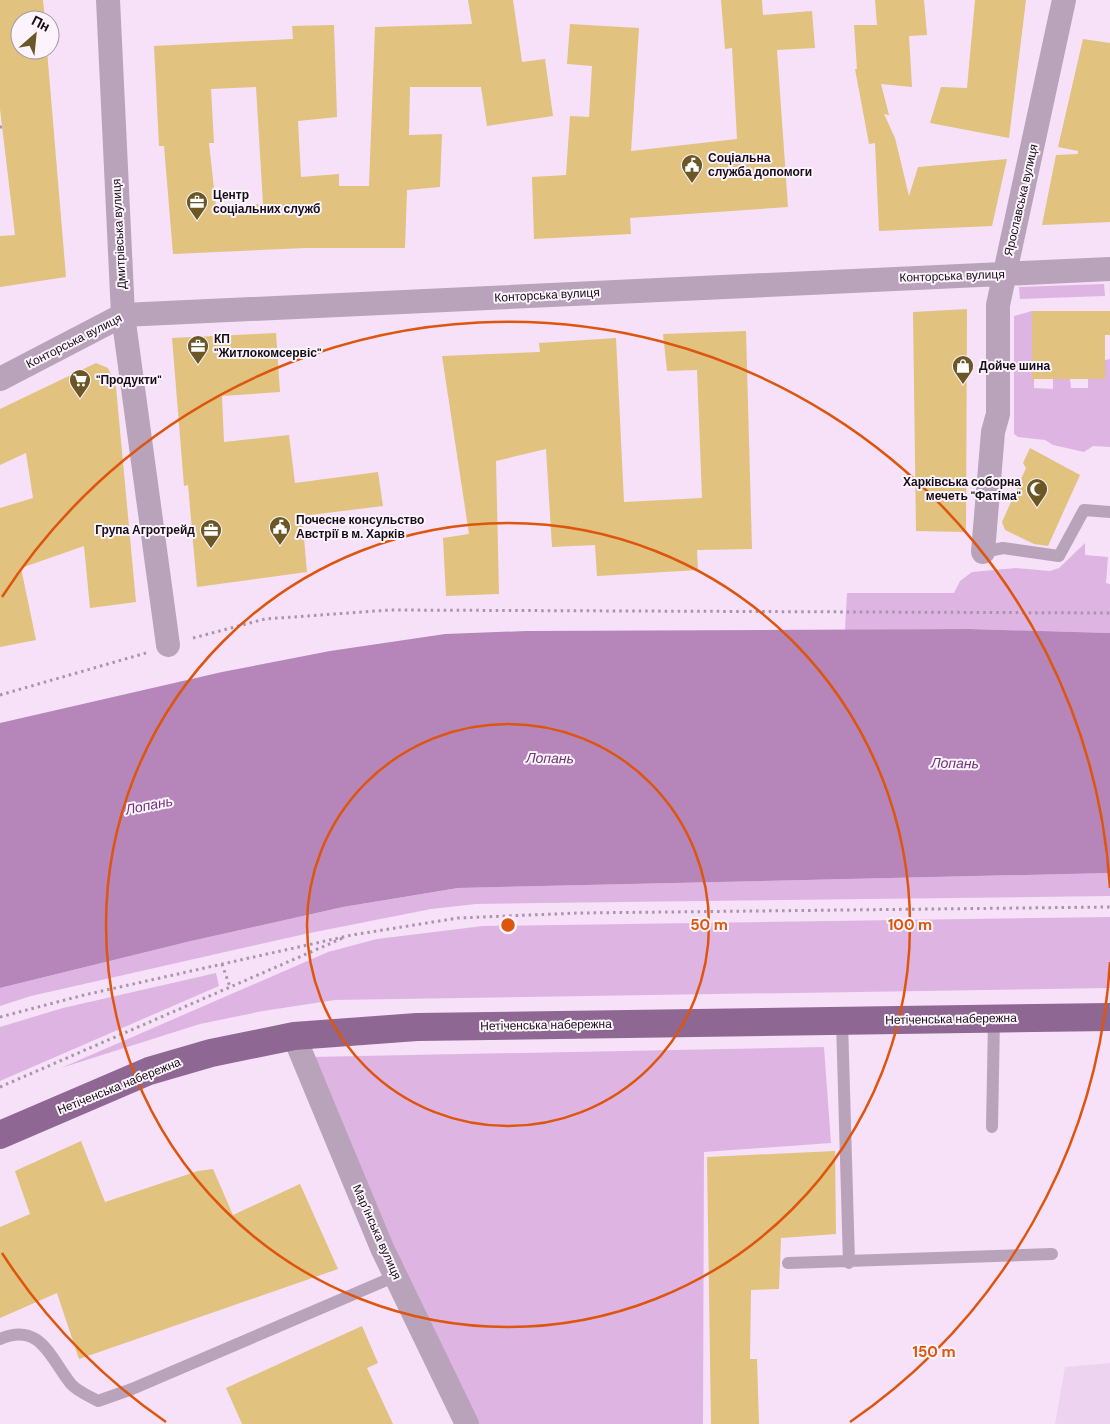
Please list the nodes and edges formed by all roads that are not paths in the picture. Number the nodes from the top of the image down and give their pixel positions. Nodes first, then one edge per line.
1 (108, 0) edge
2 (1064, 0) edge
3 (1110, 270) edge
4 (1003, 274) junction
5 (123, 315) junction
6 (0, 379) edge
7 (1110, 512) edge
8 (983, 552) joint
9 (168, 645) road end
10 (1110, 1017) edge
11 (994, 1019) junction
12 (842, 1021) junction
13 (294, 1036) junction
14 (992, 1127) dead end
15 (0, 1136) edge
16 (1052, 1254) dead end
17 (788, 1263) dead end
18 (849, 1263) junction
19 (396, 1276) junction
20 (0, 1339) edge
21 (467, 1424) edge

1 - 5 street, Дмитрівська вулиця
2 - 4 street, Ярославська вулиця
3 - 4 street, Конторська вулиця
4 - 5 street, Конторська вулиця
4 - 8 street, Ярославська вулиця
5 - 6 street, Конторська вулиця
5 - 9 street, Дмитрівська вулиця
7 - 8 lane
10 - 11 main road, Нетіченська набережна
11 - 12 main road, Нетіченська набережна
11 - 14 lane
12 - 13 main road, Нетіченська набережна
12 - 18 lane
13 - 15 main road, Нетіченська набережна
13 - 19 street, Мар’їнська вулиця
16 - 18 lane
17 - 18 lane
19 - 20 lane
19 - 21 street, Мар’їнська вулиця

